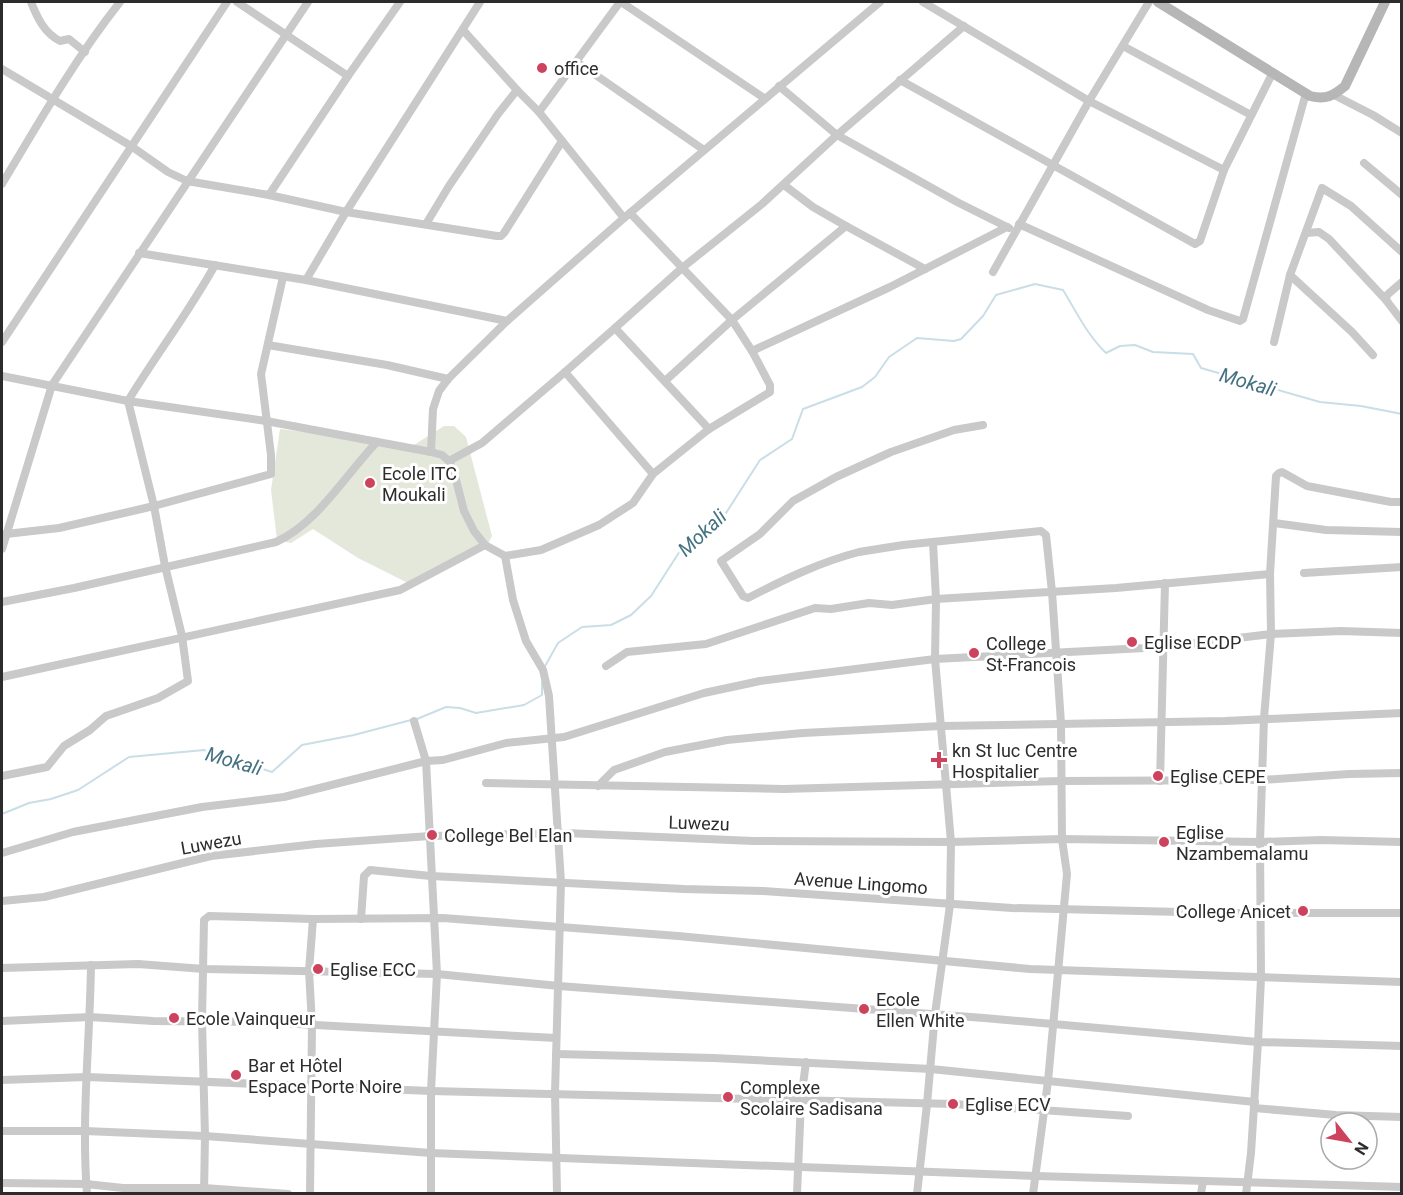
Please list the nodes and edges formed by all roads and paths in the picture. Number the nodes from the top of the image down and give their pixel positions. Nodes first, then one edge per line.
1 (120, 2) edge
2 (227, 2) edge
3 (237, 2) edge
4 (308, 2) edge
5 (400, 2) edge
6 (480, 2) edge
7 (621, 2) edge
8 (880, 2) edge
9 (923, 2) edge
10 (1149, 2) edge
11 (1158, 2) edge
12 (1385, 2) edge
13 (34, 4) edge
14 (964, 26) junction
15 (463, 30) junction
16 (285, 35) junction
17 (1123, 46) junction
18 (85, 52) junction
19 (577, 62) junction
20 (2, 69) edge
21 (1273, 72) junction
22 (348, 76) junction
23 (900, 80) junction
24 (779, 86) junction
25 (517, 90) junction
26 (1306, 93) junction
27 (1334, 95) junction
28 (764, 98) junction
29 (53, 99) junction
30 (1089, 101) junction
31 (539, 112) junction
32 (1251, 115) junction
33 (1401, 133) edge
34 (837, 135) junction
35 (561, 141) junction
36 (131, 146) junction
37 (704, 150) junction
38 (1364, 163) dead end
39 (1053, 165) junction
40 (1224, 170) junction
41 (187, 181) junction
42 (2, 184) edge
43 (784, 185) junction
44 (269, 195) junction
45 (1401, 195) edge
46 (346, 212) junction
47 (627, 216) junction
48 (426, 224) junction
49 (846, 226) junction
50 (1007, 227) junction
51 (1018, 227) junction
52 (1306, 233) junction
53 (1401, 252) edge
54 (139, 253) junction
55 (215, 265) junction
56 (682, 268) junction
57 (925, 269) junction
58 (993, 272) dead end
59 (1290, 275) junction
60 (283, 277) junction
61 (306, 280) junction
62 (1401, 282) edge
63 (1386, 300) junction
64 (732, 320) junction
65 (507, 321) junction
66 (1401, 321) edge
67 (615, 328) junction
68 (2, 342) edge
69 (1274, 342) dead end
70 (268, 345) junction
71 (752, 351) junction
72 (1373, 355) dead end
73 (565, 372) junction
74 (2, 376) edge
75 (448, 379) junction
76 (665, 381) junction
77 (52, 386) junction
78 (128, 401) junction
79 (266, 421) junction
80 (983, 426) dead end
81 (709, 429) junction
82 (377, 442) junction
83 (431, 452) junction
84 (449, 462) junction
85 (653, 474) junction
86 (1401, 502) edge
87 (154, 506) junction
88 (1274, 523) junction
89 (1401, 532) edge
90 (6, 534) junction
91 (933, 543) junction
92 (485, 545) junction
93 (2, 549) edge
94 (505, 556) junction
95 (165, 566) junction
96 (1401, 567) edge
97 (1304, 573) dead end
98 (1270, 574) junction
99 (1165, 583) junction
100 (1052, 592) junction
101 (936, 599) junction
102 (2, 602) edge
103 (1401, 633) edge
104 (1271, 634) junction
105 (182, 636) junction
106 (1164, 647) junction
107 (1055, 653) junction
108 (935, 659) junction
109 (606, 666) dead end
110 (2, 677) edge
111 (1401, 713) edge
112 (1264, 718) junction
113 (414, 721) dead end
114 (1163, 722) junction
115 (1061, 723) junction
116 (941, 726) junction
117 (552, 738) junction
118 (426, 761) junction
119 (1401, 773) edge
120 (2, 776) edge
121 (1160, 780) junction
122 (1262, 780) junction
123 (1062, 781) junction
124 (486, 783) dead end
125 (946, 784) junction
126 (555, 785) junction
127 (598, 786) junction
128 (558, 833) junction
129 (430, 836) junction
130 (1062, 839) junction
131 (951, 842) junction
132 (1260, 842) junction
133 (1401, 842) edge
134 (2, 853) edge
135 (431, 876) junction
136 (561, 882) junction
137 (2, 901) edge
138 (950, 905) junction
139 (1064, 908) junction
140 (1261, 913) junction
141 (1401, 913) edge
142 (435, 918) junction
143 (313, 919) junction
144 (361, 919) junction
145 (561, 928) junction
146 (943, 961) junction
147 (91, 965) junction
148 (2, 968) edge
149 (204, 969) junction
150 (1060, 970) junction
151 (309, 971) junction
152 (437, 974) junction
153 (1261, 978) junction
154 (1401, 982) edge
155 (559, 986) junction
156 (935, 1014) junction
157 (90, 1017) junction
158 (2, 1021) edge
159 (202, 1021) junction
160 (312, 1024) junction
161 (1054, 1026) junction
162 (434, 1032) junction
163 (556, 1038) junction
164 (1258, 1042) junction
165 (1401, 1046) edge
166 (556, 1054) junction
167 (806, 1062) junction
168 (930, 1069) junction
169 (87, 1077) junction
170 (2, 1080) edge
171 (1048, 1081) junction
172 (204, 1082) junction
173 (311, 1086) junction
174 (431, 1090) junction
175 (555, 1093) junction
176 (801, 1100) junction
177 (927, 1104) junction
178 (1254, 1105) junction
179 (1044, 1111) junction
180 (1128, 1116) dead end
181 (1401, 1117) edge
182 (2, 1131) edge
183 (85, 1131) junction
184 (206, 1136) junction
185 (311, 1144) junction
186 (431, 1153) junction
187 (556, 1157) junction
188 (797, 1166) junction
189 (920, 1171) junction
190 (1036, 1176) junction
191 (1203, 1181) junction
192 (1248, 1182) junction
193 (2, 1183) edge
194 (86, 1184) junction
195 (1401, 1187) edge
196 (204, 1191) edge
197 (87, 1194) edge
198 (288, 1194) edge
199 (310, 1194) edge
200 (431, 1194) edge
201 (557, 1194) edge
202 (797, 1194) edge
203 (917, 1194) edge
204 (1033, 1194) edge
205 (1201, 1194) edge
206 (1246, 1194) edge

1 - 18 street
2 - 36 street
3 - 16 street
4 - 16 street
5 - 22 street
6 - 15 street
7 - 19 street
7 - 28 street
8 - 24 street
9 - 14 street
10 - 17 street
11 - 21 street
12 - 27 street
13 - 18 street
14 - 23 street
14 - 30 street
15 - 25 street
15 - 46 street
16 - 22 street
16 - 41 street
17 - 30 street
17 - 32 street
18 - 29 street
19 - 31 street
19 - 37 street
20 - 29 street
21 - 26 street
21 - 32 street
22 - 44 street
23 - 34 street
23 - 39 street
24 - 28 street
24 - 34 street
25 - 31 street
25 - 48 street
26 - 27 street
26 - 51 street
27 - 33 street
28 - 37 street
29 - 36 street
29 - 42 street
30 - 39 street
30 - 40 street
31 - 35 street
32 - 40 street
34 - 43 street
34 - 50 street
35 - 47 street
35 - 48 street
36 - 41 street
36 - 68 street
37 - 47 street
38 - 45 street
39 - 40 street
39 - 51 street
41 - 44 street
41 - 54 street
43 - 49 street
43 - 56 street
44 - 46 street
46 - 48 street
46 - 61 street
47 - 56 street
47 - 65 street
49 - 57 street
49 - 64 street
50 - 51 street
50 - 57 street
51 - 58 street
52 - 53 street
52 - 59 street
52 - 63 street
54 - 55 street
54 - 77 street
55 - 60 street
55 - 78 street
56 - 64 street
56 - 67 street
57 - 71 street
59 - 69 street
59 - 72 street
60 - 61 street
60 - 70 street
61 - 65 street
62 - 63 street
63 - 66 street
64 - 71 street
64 - 76 street
65 - 75 street
67 - 73 street
67 - 76 street
70 - 75 street
70 - 79 street
71 - 81 street
73 - 84 street
73 - 85 street
74 - 77 street
75 - 83 street
76 - 81 street
77 - 78 street
77 - 90 street
78 - 79 street
78 - 87 street
79 - 82 street
79 - 87 street
80 - 91 street
81 - 85 street
82 - 83 street
82 - 95 street
83 - 84 street
84 - 92 street
85 - 94 street
86 - 88 street
87 - 90 street
87 - 95 street
88 - 89 street
88 - 98 street
90 - 93 street
91 - 100 street
91 - 101 street
92 - 94 street
92 - 105 street
94 - 117 street
95 - 102 street
95 - 105 street
96 - 97 street
98 - 99 street
98 - 104 street
99 - 100 street
99 - 106 street
100 - 101 street
100 - 107 street
101 - 108 street
101 - 109 street
103 - 104 street
104 - 106 street
104 - 112 street
105 - 110 street
105 - 120 street
106 - 107 street
106 - 114 street
107 - 108 street
107 - 115 street
108 - 116 street
108 - 117 street
111 - 112 street
112 - 114 street
112 - 122 street
113 - 118 street
114 - 115 street
114 - 121 street
115 - 116 street
115 - 123 street
116 - 125 street
116 - 127 street
117 - 118 street
117 - 126 street
118 - 129 street
118 - 134 street
119 - 122 street
121 - 122 street
121 - 123 street
122 - 132 street
123 - 125 street
123 - 130 street
124 - 126 street
125 - 127 street
125 - 131 street
126 - 127 street
126 - 128 street
128 - 129 street, Luwezu
128 - 131 street, Luwezu
128 - 136 street
129 - 135 street
129 - 137 street, Luwezu
130 - 131 street, Luwezu
130 - 132 street, Luwezu
130 - 139 street
131 - 138 street
132 - 133 street, Luwezu
132 - 140 street
135 - 136 street, Avenue Lingomo
135 - 142 street
135 - 144 street, Avenue Lingomo
136 - 138 street, Avenue Lingomo
136 - 145 street
138 - 139 street, Avenue Lingomo
138 - 146 street
139 - 140 street, Avenue Lingomo
139 - 150 street
140 - 141 street, Avenue Lingomo
140 - 153 street
142 - 144 street
142 - 145 street
142 - 152 street
143 - 144 street
143 - 149 street
143 - 151 street
145 - 146 street
145 - 155 street
146 - 150 street
146 - 156 street
147 - 148 street
147 - 149 street
147 - 157 street
149 - 151 street
149 - 159 street
150 - 153 street
150 - 161 street
151 - 152 street
151 - 160 street
152 - 155 street
152 - 162 street
153 - 154 street
153 - 164 street
155 - 156 street
155 - 163 street
156 - 161 street
156 - 168 street
157 - 158 street
157 - 159 street
157 - 169 street
159 - 160 street
159 - 172 street
160 - 162 street
160 - 173 street
161 - 164 street
161 - 171 street
162 - 163 street
162 - 174 street
163 - 166 street
164 - 165 street
164 - 178 street
166 - 167 street
166 - 175 street
167 - 168 street
167 - 176 street
168 - 171 street
168 - 177 street
169 - 170 street
169 - 172 street
169 - 183 street
171 - 178 street
171 - 179 street
172 - 173 street
172 - 184 street
173 - 174 street
173 - 185 street
174 - 175 street
174 - 186 street
175 - 176 street
175 - 187 street
176 - 177 street
176 - 188 street
177 - 179 street
177 - 189 street
178 - 181 street
178 - 192 street
179 - 180 street
179 - 190 street
182 - 183 street
183 - 184 street
183 - 194 street
184 - 185 street
184 - 196 street
185 - 186 street
185 - 199 street
186 - 187 street
186 - 200 street
187 - 188 street
187 - 201 street
188 - 189 street
188 - 202 street
189 - 190 street
189 - 203 street
190 - 191 street
190 - 204 street
191 - 192 street
191 - 205 street
192 - 195 street
192 - 206 street
193 - 194 street
194 - 196 street
194 - 197 street
196 - 198 street

